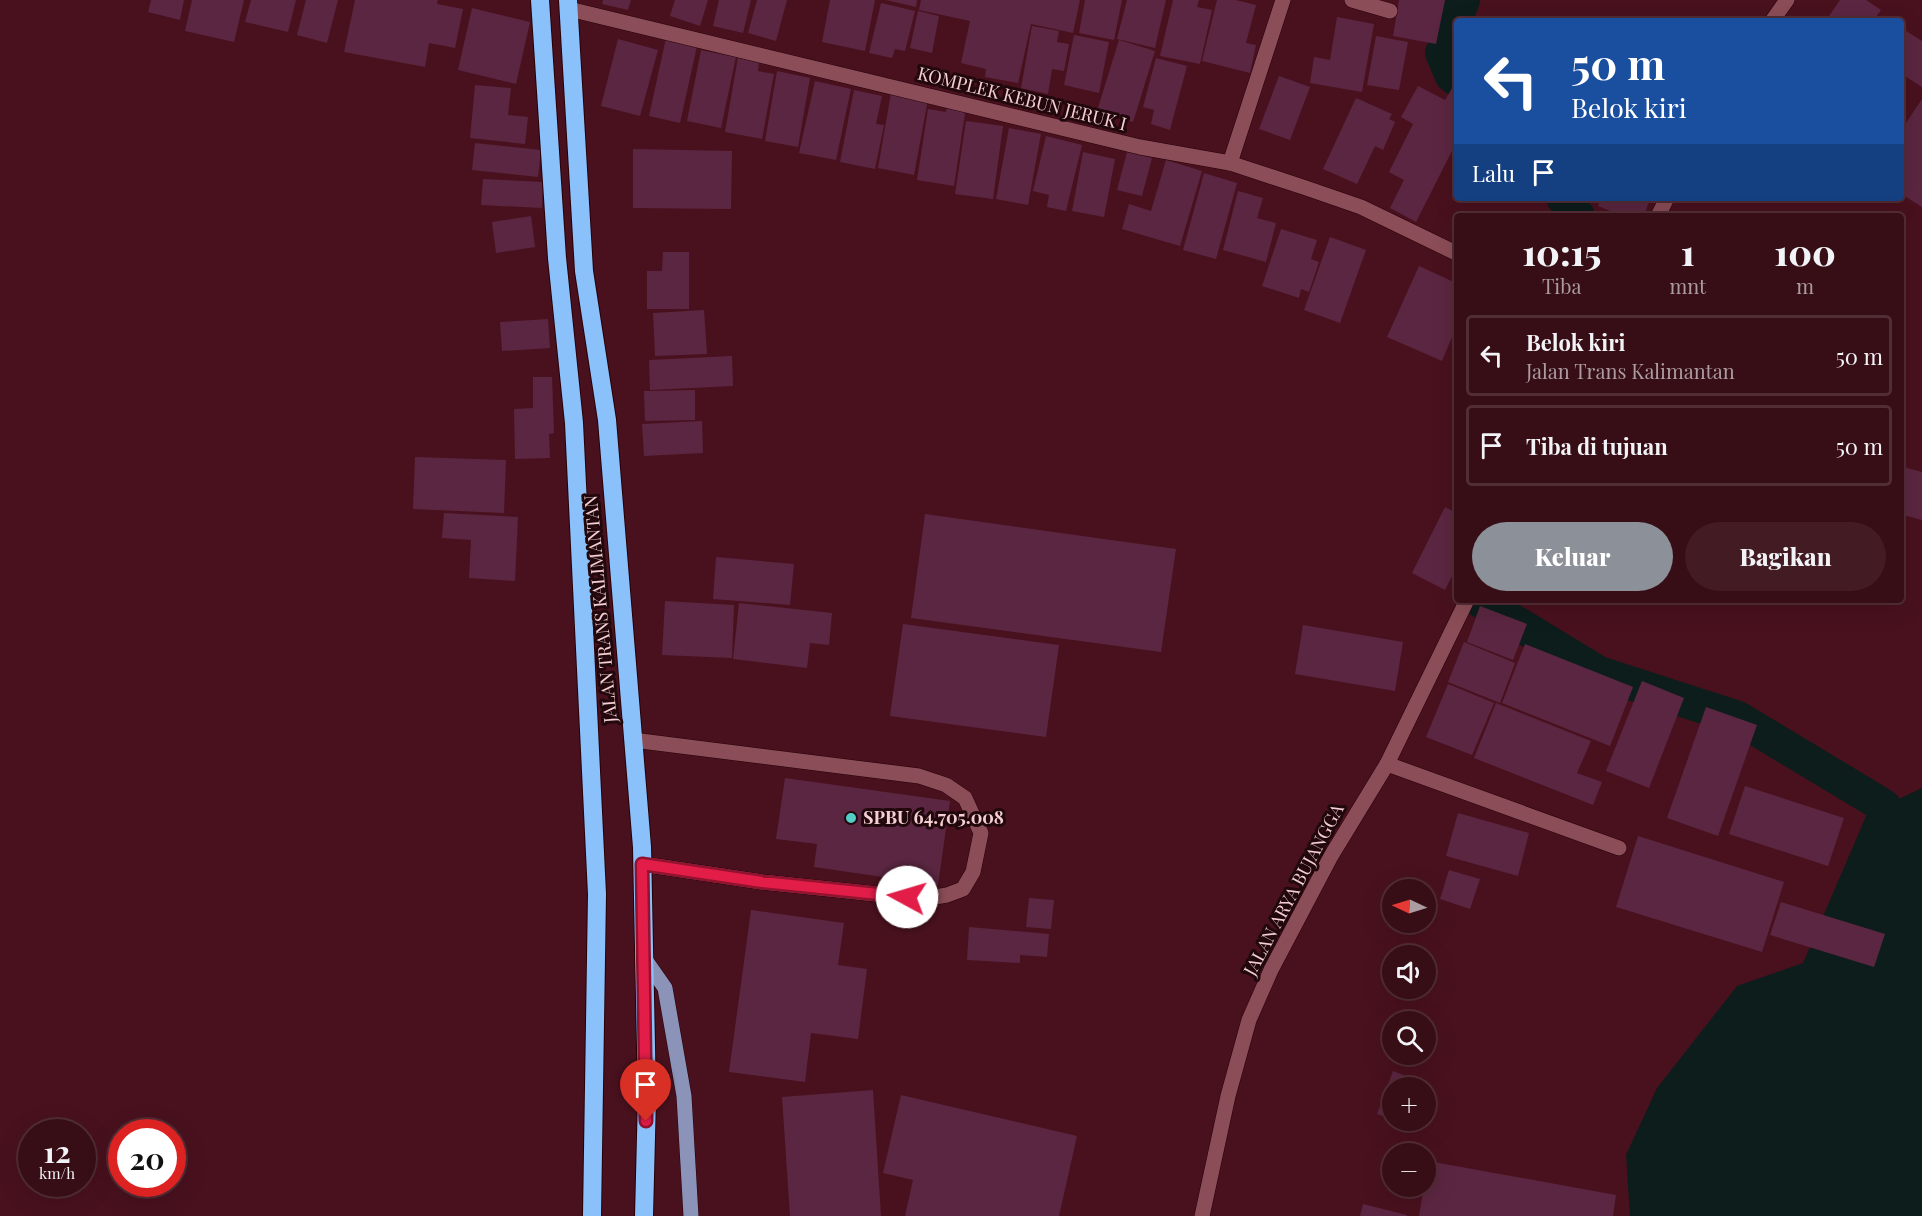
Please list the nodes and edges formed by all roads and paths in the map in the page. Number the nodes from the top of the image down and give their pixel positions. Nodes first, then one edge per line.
1 (1283, 0) edge
2 (1352, 0) edge
3 (1787, 0) edge
4 (536, 1) edge
5 (568, 5) edge
6 (1390, 11) dead end
7 (1774, 18) edge
8 (1230, 163) junction
9 (1454, 253) edge
10 (1466, 603) edge
11 (633, 740) junction
12 (1387, 764) junction
13 (1619, 848) dead end
14 (642, 864) junction
15 (644, 958) junction
16 (592, 1216) edge
17 (644, 1216) edge
18 (691, 1216) edge
19 (1202, 1216) edge

1 - 8 street
2 - 6 street
3 - 7 street
4 - 16 highway, JALAN TRANS KALIMANTAN
5 - 8 street, KOMPLEK KEBUN JERUK I
5 - 11 highway, JALAN TRANS KALIMANTAN
8 - 9 street, KOMPLEK KEBUN JERUK I
10 - 12 street, JALAN ARYA BUJANGGA
11 - 14 highway, JALAN TRANS KALIMANTAN
11 - 14 street
12 - 13 street
12 - 19 street, JALAN ARYA BUJANGGA
14 - 15 highway, JALAN TRANS KALIMANTAN
15 - 17 highway, JALAN TRANS KALIMANTAN
15 - 18 main road

